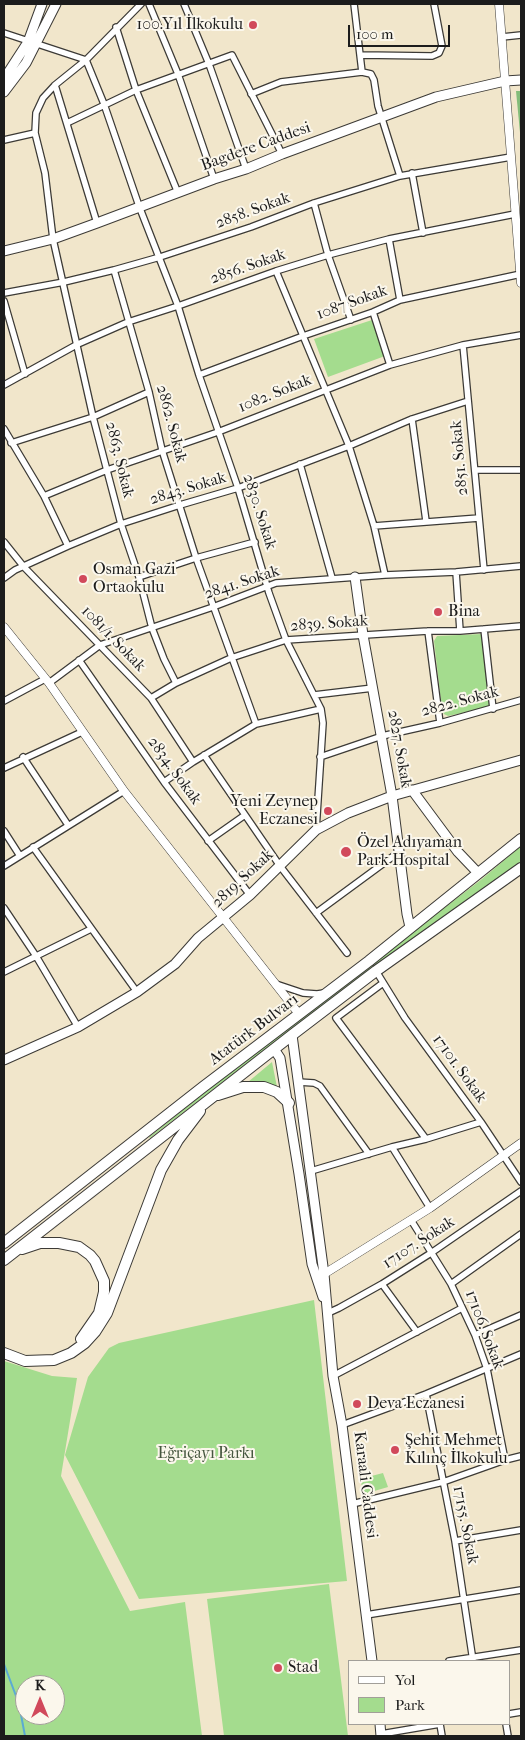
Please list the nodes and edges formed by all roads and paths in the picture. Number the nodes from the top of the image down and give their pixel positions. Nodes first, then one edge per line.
1 (42, 4) edge
2 (56, 4) edge
3 (141, 4) edge
4 (149, 4) edge
5 (184, 4) edge
6 (354, 4) edge
7 (434, 4) edge
8 (499, 4) edge
9 (116, 27) junction
10 (4, 34) edge
11 (521, 35) edge
12 (502, 37) junction
13 (32, 43) junction
14 (360, 54) junction
15 (86, 60) junction
16 (209, 64) junction
17 (362, 72) junction
18 (178, 74) junction
19 (4, 80) edge
20 (521, 80) edge
21 (505, 81) junction
22 (55, 85) junction
23 (136, 90) junction
24 (4, 92) edge
25 (251, 94) junction
26 (104, 104) junction
27 (382, 116) junction
28 (67, 123) junction
29 (35, 133) junction
30 (4, 140) edge
31 (282, 154) junction
32 (511, 157) junction
33 (246, 169) junction
34 (412, 173) junction
35 (400, 176) junction
36 (214, 179) junction
37 (178, 193) junction
38 (314, 202) junction
39 (139, 206) junction
40 (516, 214) junction
41 (97, 223) junction
42 (424, 233) junction
43 (53, 239) junction
44 (389, 239) junction
45 (4, 251) edge
46 (328, 255) junction
47 (160, 257) junction
48 (114, 270) junction
49 (276, 271) junction
50 (521, 274) edge
51 (64, 282) junction
52 (521, 283) edge
53 (4, 293) edge
54 (400, 300) junction
55 (4, 301) edge
56 (178, 306) junction
57 (373, 312) junction
58 (351, 320) junction
59 (128, 322) junction
60 (521, 335) edge
61 (303, 336) junction
62 (78, 344) junction
63 (463, 345) junction
64 (390, 365) junction
65 (26, 374) junction
66 (199, 375) junction
67 (4, 384) edge
68 (326, 389) junction
69 (149, 392) junction
70 (468, 401) junction
71 (93, 417) junction
72 (412, 419) junction
73 (4, 429) edge
74 (218, 432) junction
75 (11, 442) junction
76 (349, 446) junction
77 (162, 450) junction
78 (300, 464) junction
79 (107, 470) junction
80 (475, 470) junction
81 (521, 470) edge
82 (238, 488) junction
83 (44, 496) junction
84 (180, 505) junction
85 (479, 518) junction
86 (426, 521) junction
87 (121, 524) junction
88 (374, 526) junction
89 (4, 542) edge
90 (255, 542) junction
91 (68, 546) junction
92 (196, 558) junction
93 (521, 566) edge
94 (24, 567) junction
95 (484, 570) junction
96 (456, 572) junction
97 (385, 575) junction
98 (139, 577) junction
99 (355, 577) junction
100 (4, 578) edge
101 (332, 578) junction
102 (268, 586) junction
103 (213, 607) junction
104 (521, 626) edge
105 (152, 628) junction
106 (4, 629) edge
107 (484, 629) junction
108 (428, 631) junction
109 (460, 631) junction
110 (363, 635) junction
111 (286, 640) junction
112 (100, 645) junction
113 (231, 658) junction
114 (79, 660) junction
115 (47, 681) junction
116 (176, 683) junction
117 (373, 688) junction
118 (314, 695) junction
119 (151, 698) junction
120 (521, 700) edge
121 (4, 701) edge
122 (321, 709) junction
123 (493, 709) junction
124 (440, 723) junction
125 (256, 724) junction
126 (82, 732) junction
127 (382, 736) junction
128 (204, 755) junction
129 (320, 757) junction
130 (24, 758) junction
131 (521, 760) edge
132 (193, 762) junction
133 (4, 768) edge
134 (164, 782) junction
135 (412, 790) junction
136 (124, 791) junction
137 (392, 796) junction
138 (245, 816) junction
139 (68, 826) junction
140 (316, 830) junction
141 (4, 831) edge
142 (521, 839) edge
143 (208, 841) junction
144 (33, 847) junction
145 (399, 852) junction
146 (20, 856) junction
147 (4, 866) edge
148 (280, 866) junction
149 (521, 868) edge
150 (478, 873) junction
151 (250, 895) junction
152 (4, 908) edge
153 (316, 913) junction
154 (224, 917) junction
155 (410, 927) junction
156 (92, 929) junction
157 (347, 953) dead end
158 (36, 956) junction
159 (376, 971) junction
160 (4, 972) edge
161 (383, 983) junction
162 (276, 984) junction
163 (137, 992) junction
164 (329, 992) junction
165 (299, 1014) junction
166 (78, 1027) junction
167 (292, 1035) junction
168 (274, 1049) junction
169 (4, 1060) edge
170 (298, 1082) junction
171 (211, 1097) junction
172 (289, 1103) junction
173 (481, 1122) junction
174 (426, 1139) junction
175 (521, 1143) edge
176 (392, 1147) junction
177 (369, 1154) junction
178 (504, 1156) junction
179 (311, 1171) junction
180 (521, 1182) edge
181 (521, 1191) edge
182 (430, 1208) junction
183 (410, 1220) junction
184 (521, 1234) edge
185 (4, 1243) edge
186 (14, 1252) junction
187 (432, 1253) junction
188 (4, 1260) edge
189 (324, 1274) junction
190 (382, 1284) junction
191 (451, 1284) junction
192 (462, 1308) junction
193 (328, 1312) junction
194 (521, 1315) edge
195 (417, 1332) junction
196 (475, 1335) junction
197 (4, 1347) edge
198 (4, 1353) edge
199 (521, 1354) edge
200 (486, 1369) junction
201 (333, 1376) junction
202 (426, 1394) junction
203 (342, 1425) junction
204 (521, 1456) edge
205 (505, 1460) junction
206 (443, 1482) junction
207 (352, 1504) junction
208 (521, 1530) edge
209 (455, 1541) junction
210 (521, 1590) edge
211 (464, 1599) junction
212 (366, 1615) junction
213 (521, 1650) edge
214 (472, 1659) edge
215 (372, 1660) edge
216 (435, 1725) edge
217 (381, 1735) edge

1 - 13 main road
2 - 13 main road
3 - 9 street
4 - 18 street
5 - 16 street
6 - 14 street
7 - 14 street
8 - 12 street
9 - 15 street
9 - 23 street
10 - 13 street
11 - 12 street
12 - 21 street
13 - 15 street
13 - 19 main road
13 - 24 main road
14 - 17 street
15 - 22 street
15 - 26 street, 2830. Sokak
16 - 18 street
16 - 25 street
16 - 33 street
17 - 25 street
17 - 27 street
18 - 23 street
18 - 36 street
20 - 21 main road, Bagdere Caddesi
21 - 27 main road, Bagdere Caddesi
21 - 32 street
22 - 28 street
22 - 29 street
23 - 26 street
23 - 37 street
25 - 31 street
26 - 28 street
26 - 39 street, 2830. Sokak
27 - 31 main road, Bagdere Caddesi
27 - 35 street
28 - 41 street
29 - 30 street
29 - 43 street, 2863. Sokak
31 - 33 main road, Bagdere Caddesi
32 - 34 street, 2858. Sokak
32 - 40 street
33 - 36 main road, Bagdere Caddesi
34 - 35 street, 2858. Sokak
34 - 42 street
35 - 38 street, 2858. Sokak
36 - 37 main road, Bagdere Caddesi
37 - 39 main road, Bagdere Caddesi
38 - 46 street
38 - 47 street, 2858. Sokak
39 - 41 main road, Bagdere Caddesi
39 - 47 street, 2830. Sokak
40 - 42 street, 2856. Sokak
40 - 50 street
41 - 43 main road, Bagdere Caddesi
42 - 44 street, 2856. Sokak
43 - 45 main road, Bagdere Caddesi
43 - 51 street, 2863. Sokak
44 - 46 street, 2856. Sokak
44 - 54 street
46 - 49 street, 2856. Sokak
46 - 58 street
47 - 48 street, 2858. Sokak
47 - 56 street, 2830. Sokak
48 - 51 street, 2858. Sokak
48 - 59 street, 2862. Sokak
49 - 56 street, 2856. Sokak
49 - 61 street
50 - 52 street
50 - 54 street, 1087 Sokak
51 - 53 street, 2858. Sokak
51 - 62 street, 2863. Sokak
54 - 57 street, 1087 Sokak
55 - 65 street
56 - 59 street, 2856. Sokak
56 - 66 street, 2830. Sokak
57 - 58 street, 1087 Sokak
57 - 64 street
58 - 61 street, 1087 Sokak
59 - 62 street, 2856. Sokak
59 - 69 street, 2862. Sokak
60 - 63 street, 1082. Sokak
61 - 66 street, 1087 Sokak
61 - 68 street
62 - 65 street, 2856. Sokak
62 - 71 street, 2863. Sokak
63 - 64 street, 1082. Sokak
63 - 70 street, 2851. Sokak
64 - 68 street, 1082. Sokak
65 - 67 street, 2856. Sokak
66 - 74 street, 2830. Sokak
68 - 74 street, 1082. Sokak
68 - 76 street
69 - 71 street
69 - 77 street, 2862. Sokak
70 - 72 street, 2843. Sokak
70 - 80 street, 2851. Sokak
71 - 75 street
71 - 79 street, 2863. Sokak
72 - 76 street, 2843. Sokak
72 - 86 street
73 - 75 street
74 - 77 street, 1082. Sokak
74 - 82 street, 2830. Sokak
75 - 83 street
76 - 78 street, 2843. Sokak
76 - 88 street
77 - 79 street, 1082. Sokak
77 - 84 street, 2862. Sokak
78 - 82 street, 2843. Sokak
78 - 101 street
79 - 83 street, 1082. Sokak
79 - 87 street, 2863. Sokak
80 - 81 street
80 - 85 street, 2851. Sokak
82 - 84 street, 2843. Sokak
82 - 90 street, 2830. Sokak
83 - 91 street
84 - 87 street, 2843. Sokak
84 - 92 street, 2862. Sokak
85 - 86 street
85 - 95 street, 2851. Sokak
86 - 88 street
87 - 91 street, 2843. Sokak
87 - 98 street, 2863. Sokak
88 - 97 street
89 - 94 street, 1081/1. Sokak
90 - 92 street
90 - 102 street, 2830. Sokak
91 - 94 street, 2843. Sokak
92 - 98 street
92 - 103 street, 2862. Sokak
93 - 95 street, 2841. Sokak
94 - 100 street, 2843. Sokak
94 - 112 street, 1081/1. Sokak
95 - 96 street, 2841. Sokak
96 - 97 street, 2841. Sokak
96 - 109 street
97 - 99 street, 2841. Sokak
98 - 105 street, 2863. Sokak
99 - 101 street, 2841. Sokak
99 - 110 main road, 2827. Sokak
101 - 102 street, 2841. Sokak
102 - 103 street, 2841. Sokak
102 - 111 street, 2830. Sokak
103 - 105 street, 2841. Sokak
103 - 113 street, 2862. Sokak
104 - 107 street, 2839. Sokak
105 - 112 street, 2841. Sokak
105 - 116 street, 2863. Sokak
106 - 115 street
107 - 109 street, 2839. Sokak
107 - 123 street
108 - 109 street, 2839. Sokak
108 - 110 street, 2839. Sokak
108 - 124 street
110 - 111 street, 2839. Sokak
110 - 117 main road, 2827. Sokak
111 - 113 street, 2839. Sokak
111 - 118 street, 2830. Sokak
112 - 114 street, 2841. Sokak
112 - 119 street, 1081/1. Sokak
113 - 116 street, 2839. Sokak
113 - 125 street, 2862. Sokak
114 - 115 street, 2841. Sokak
114 - 134 street, 2834. Sokak
115 - 121 street, 2841. Sokak
115 - 126 street
116 - 119 street, 2839. Sokak
117 - 118 street
117 - 127 main road, 2827. Sokak
118 - 122 street, 2830. Sokak
119 - 132 street, 1081/1. Sokak
120 - 123 street, 2822. Sokak
122 - 125 street
122 - 129 street, 2830. Sokak
123 - 124 street, 2822. Sokak
124 - 127 street, 2822. Sokak
125 - 128 street
126 - 130 street
126 - 136 street
127 - 129 street, 2822. Sokak
127 - 137 main road, 2827. Sokak
128 - 132 street
128 - 138 street
129 - 140 street, 2830. Sokak
130 - 133 street
130 - 139 street
131 - 135 main road, 2819. Sokak
132 - 134 street
134 - 143 street, 2834. Sokak
135 - 137 main road, 2819. Sokak
135 - 150 main road
136 - 139 street
136 - 154 street
137 - 140 main road, 2819. Sokak
137 - 145 main road, 2827. Sokak
138 - 143 street
138 - 148 street
139 - 144 street
140 - 148 main road, 2819. Sokak
141 - 146 street
142 - 150 highway, Atatürk Bulvarı
143 - 151 street, 2834. Sokak
144 - 146 street
144 - 156 street
145 - 153 street
145 - 155 main road, 2827. Sokak
146 - 147 street
148 - 151 main road, 2819. Sokak
148 - 153 street
149 - 159 highway, Atatürk Bulvarı
150 - 155 highway, Atatürk Bulvarı
151 - 154 main road, 2819. Sokak
152 - 158 street
153 - 157 street
154 - 162 street
154 - 163 main road, 2819. Sokak
155 - 164 highway, Atatürk Bulvarı
156 - 158 street
156 - 163 street
158 - 160 street
158 - 166 street
159 - 161 street, 17101. Sokak
159 - 167 highway, Atatürk Bulvarı
161 - 173 street, 17101. Sokak
161 - 174 street
162 - 164 street
162 - 165 street
163 - 166 main road, 2819. Sokak
164 - 165 highway, Atatürk Bulvarı
165 - 185 highway, Atatürk Bulvarı
166 - 169 main road, 2819. Sokak
167 - 168 highway, Atatürk Bulvarı
167 - 170 main road, Karaali Caddesi
168 - 171 highway, Atatürk Bulvarı
168 - 172 main road, Karaali Caddesi
170 - 177 street
170 - 179 main road, Karaali Caddesi
171 - 172 highway
171 - 186 highway, Atatürk Bulvarı
171 - 198 highway
172 - 193 main road, Karaali Caddesi
173 - 174 street
173 - 178 street, 17101. Sokak
174 - 176 street
175 - 178 street
176 - 177 street
176 - 182 street
177 - 179 street
178 - 180 street, 17101. Sokak
178 - 182 street
179 - 189 main road, Karaali Caddesi
181 - 187 street, 17107. Sokak
182 - 183 street
183 - 187 street, 17106. Sokak
183 - 189 street
184 - 191 street
186 - 188 highway, Atatürk Bulvarı
186 - 197 highway
187 - 190 street, 17107. Sokak
187 - 191 street, 17106. Sokak
189 - 193 main road, Karaali Caddesi
190 - 193 street, 17107. Sokak
190 - 195 street
191 - 192 street, 17106. Sokak
192 - 195 street
192 - 196 street, 17106. Sokak
193 - 201 main road, Karaali Caddesi
194 - 196 street
195 - 201 street
196 - 200 street, 17106. Sokak
199 - 200 street
200 - 202 street
200 - 205 street, 17106. Sokak
201 - 203 main road, Karaali Caddesi
202 - 203 street
202 - 206 street, 17155. Sokak
203 - 207 main road, Karaali Caddesi
204 - 205 street
205 - 206 street
206 - 207 street
206 - 209 street, 17155. Sokak
207 - 212 main road, Karaali Caddesi
208 - 209 street
209 - 211 street, 17155. Sokak
210 - 211 street
211 - 212 street
211 - 214 street, 17155. Sokak
212 - 215 main road, Karaali Caddesi
213 - 214 street
216 - 217 street

